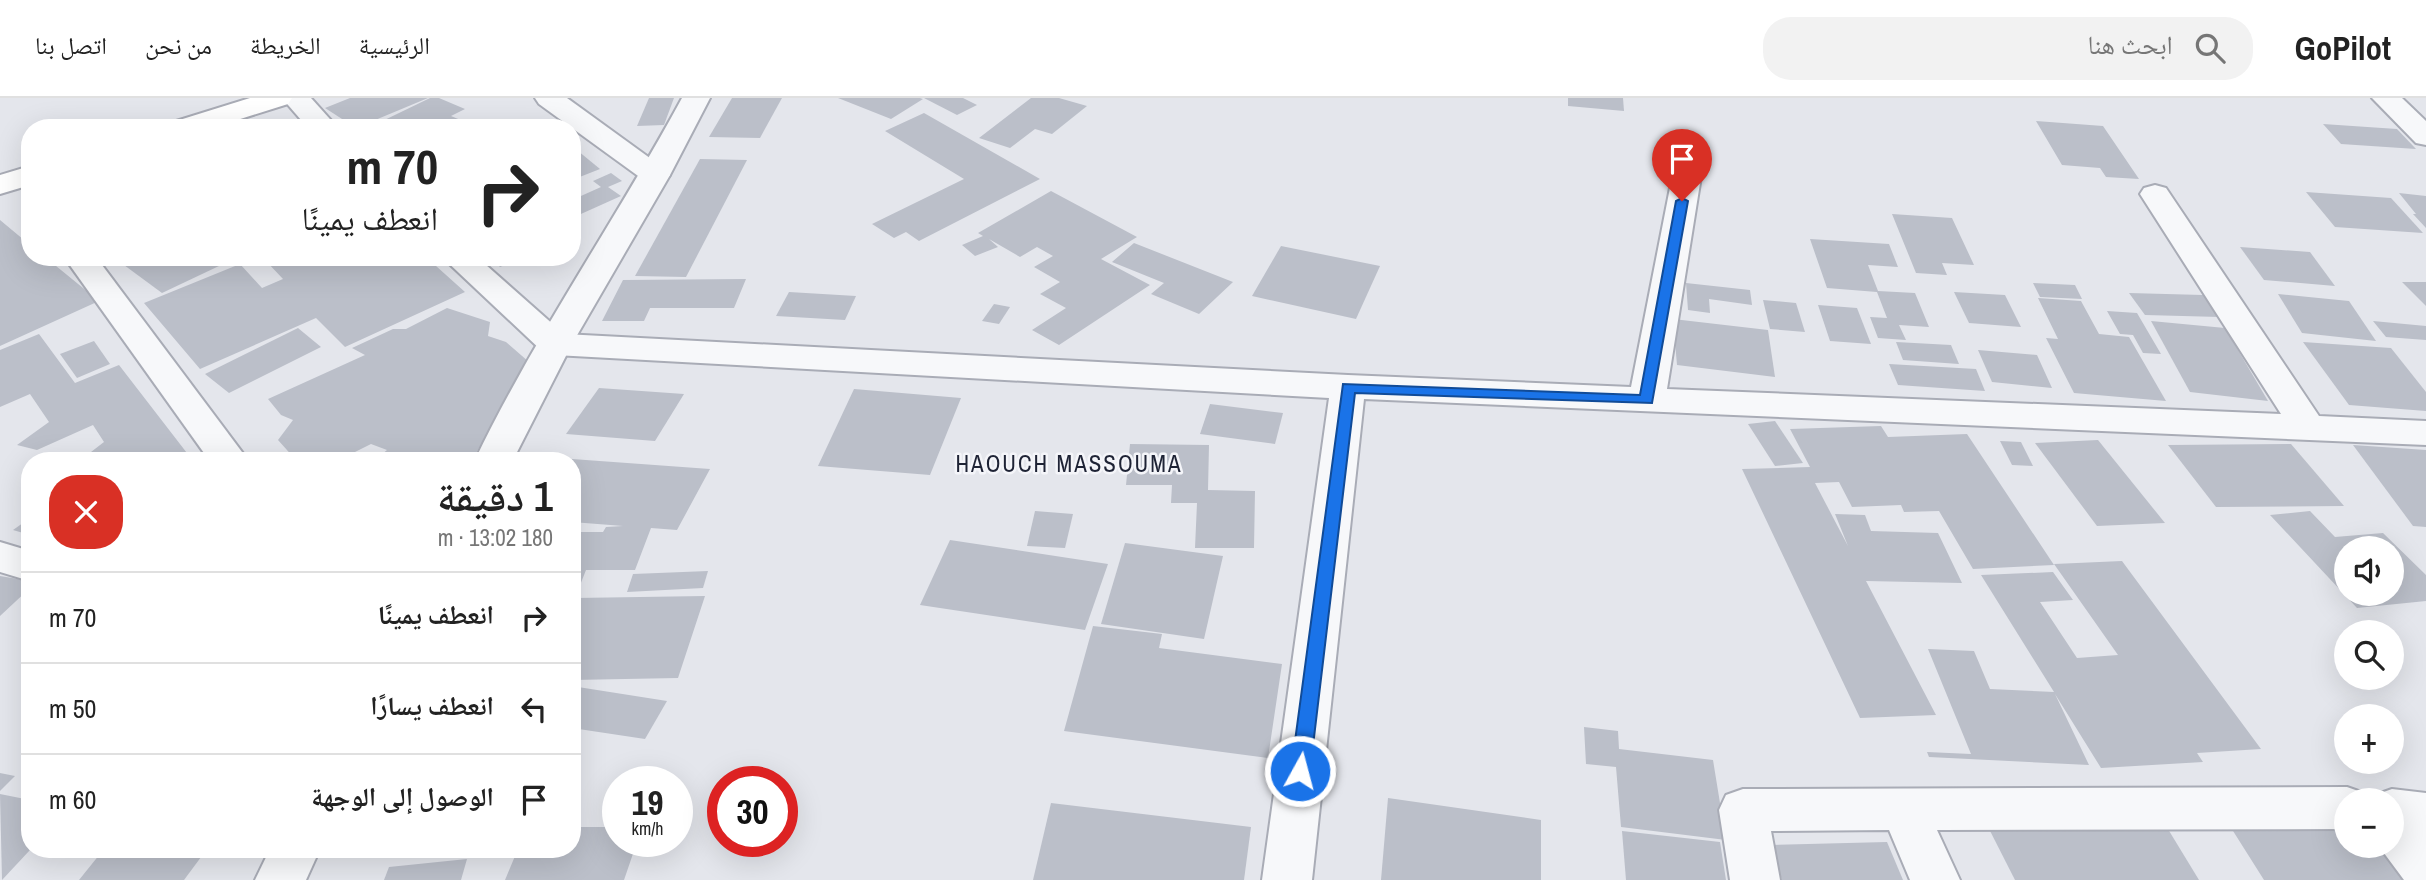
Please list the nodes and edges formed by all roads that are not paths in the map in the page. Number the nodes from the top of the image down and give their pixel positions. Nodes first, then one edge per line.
1 (278, 98) edge
2 (296, 98) edge
3 (549, 98) edge
4 (696, 98) edge
5 (2386, 98) edge
6 (212, 119) edge
7 (316, 119) edge
8 (578, 119) edge
9 (581, 121) edge
10 (2426, 137) edge
11 (1691, 152) dead end
12 (654, 175) junction
13 (2155, 194) dead end
14 (87, 266) edge
15 (468, 266) edge
16 (555, 344) junction
17 (1348, 387) junction
18 (1647, 400) junction
19 (2308, 428) junction
20 (2426, 433) edge
21 (223, 452) edge
22 (498, 452) edge
23 (0, 557) edge
24 (21, 563) edge
25 (2334, 808) edge
26 (1904, 809) junction
27 (2404, 811) edge
28 (2426, 814) edge
29 (2404, 842) edge
30 (291, 858) edge
31 (2426, 870) edge
32 (280, 880) edge
33 (1287, 880) edge
34 (1755, 880) edge
35 (1936, 880) edge

1 - 6 main road
2 - 7 street
3 - 8 street
4 - 12 street
5 - 10 street
9 - 12 street
11 - 18 street
12 - 16 street
13 - 19 street
14 - 21 street
15 - 16 street
16 - 17 street
16 - 22 street
17 - 18 street
17 - 33 street
18 - 19 street
19 - 20 street
23 - 24 street
25 - 26 street
26 - 34 street
26 - 35 street
27 - 28 street
29 - 31 street
30 - 32 street

